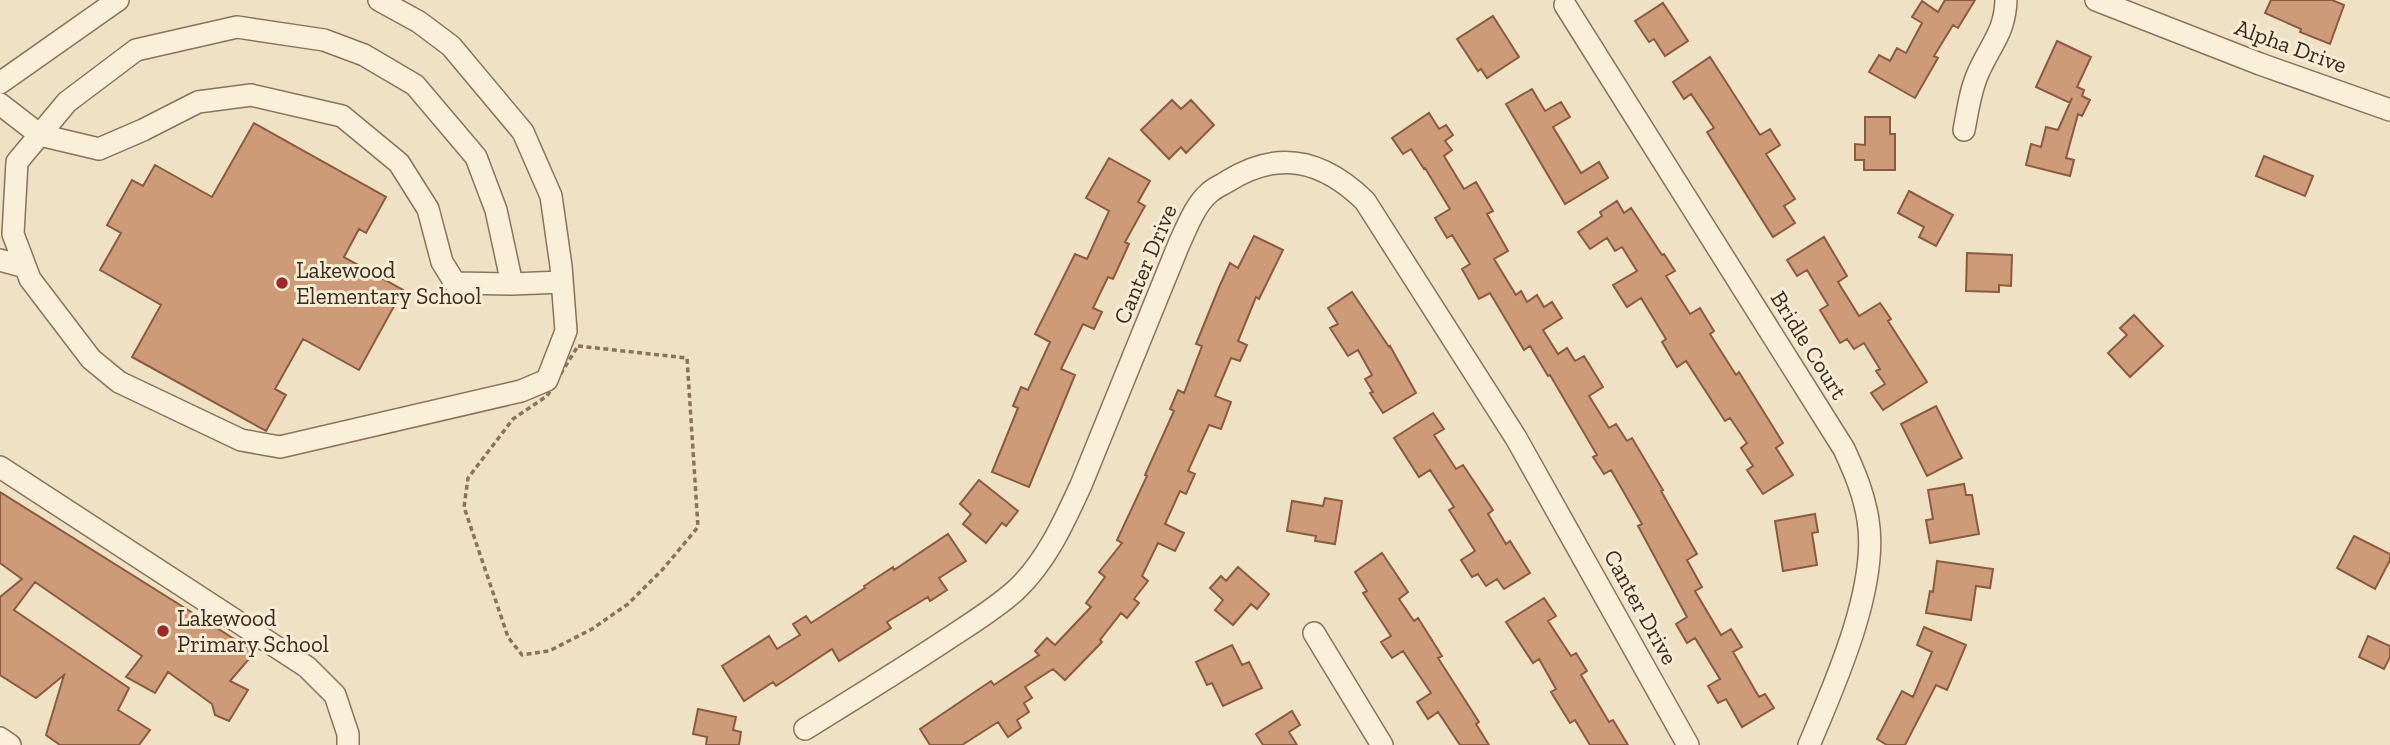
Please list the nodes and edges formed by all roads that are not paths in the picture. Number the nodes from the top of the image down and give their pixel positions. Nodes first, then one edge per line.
1 (118, 0) edge
2 (379, 0) edge
3 (2023, 0) edge
4 (2096, 0) edge
5 (1565, 5) dead end
6 (2006, 9) edge
7 (0, 83) edge
8 (0, 104) edge
9 (2390, 110) edge
10 (1964, 130) dead end
11 (40, 135) junction
12 (0, 260) edge
13 (25, 267) junction
14 (562, 282) junction
15 (512, 284) junction
16 (0, 467) edge
17 (1314, 633) dead end
18 (804, 729) dead end
19 (0, 738) edge
20 (10, 745) edge
21 (348, 745) edge
22 (1382, 745) edge
23 (1688, 745) edge
24 (1809, 745) edge

1 - 7 street
2 - 14 street
3 - 6 street
4 - 9 street, Alpha Drive
5 - 24 street, Bridle Court
6 - 10 street
8 - 11 street
11 - 13 street
11 - 15 street
11 - 15 street
12 - 13 street
13 - 14 street
14 - 15 street
16 - 21 street
17 - 22 street
18 - 23 street, Canter Drive
19 - 20 street

